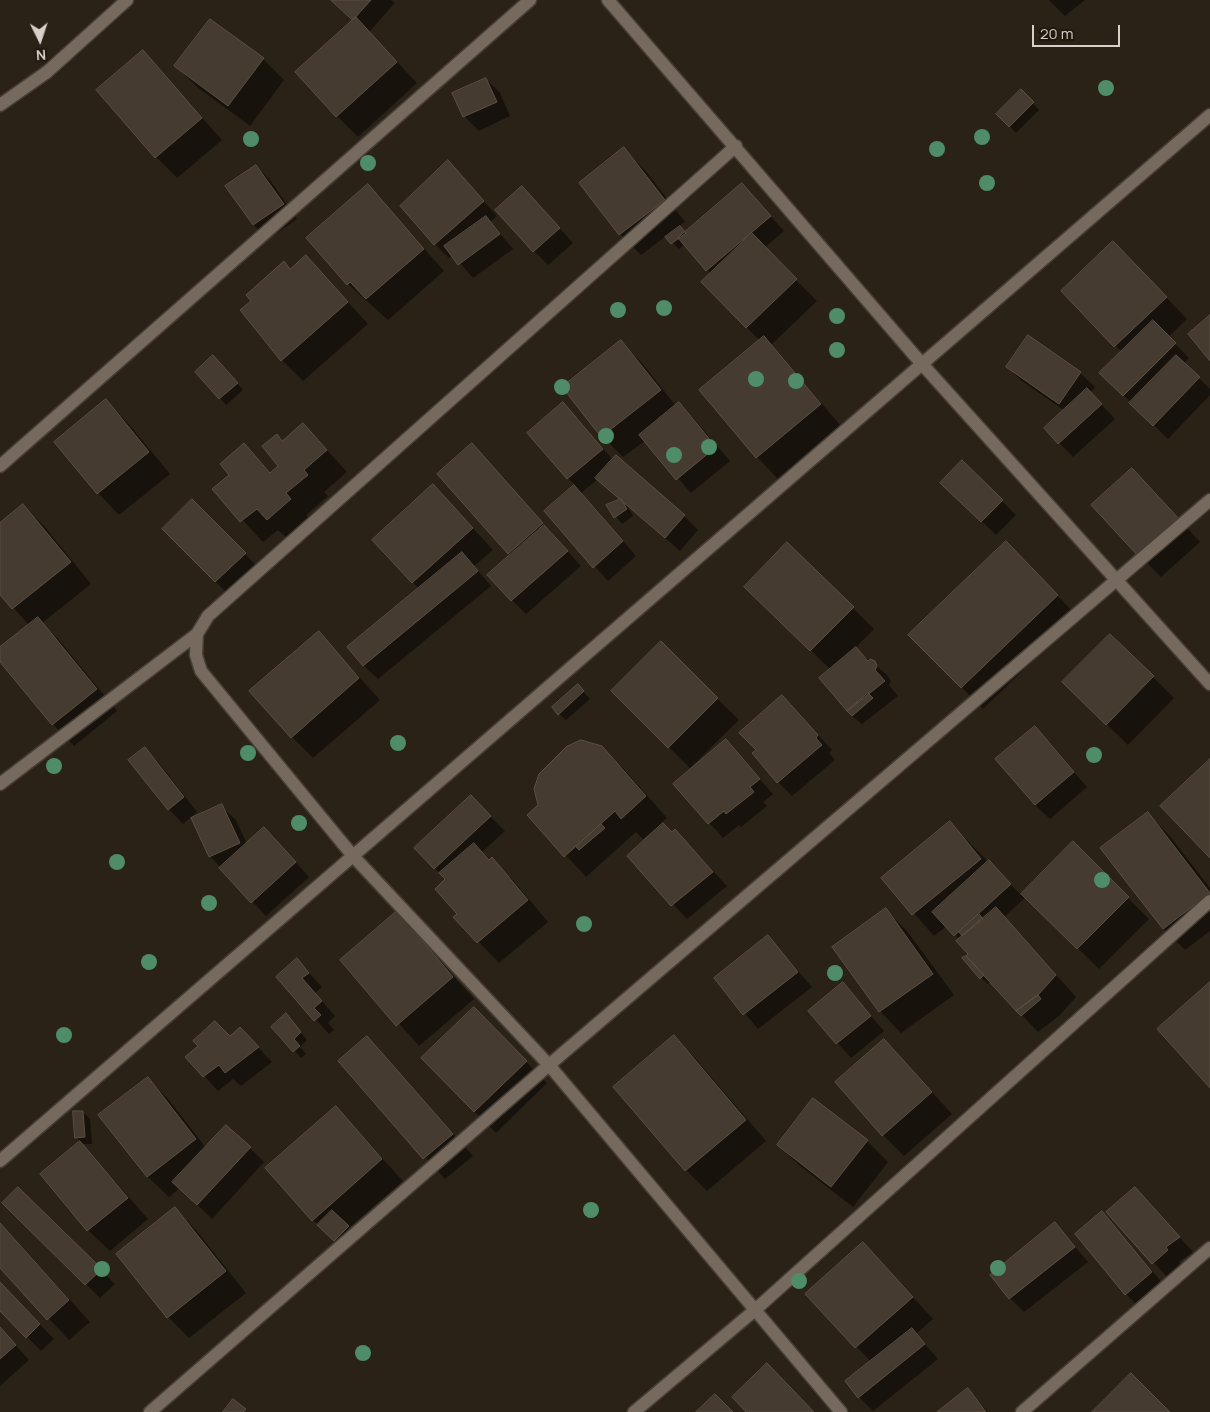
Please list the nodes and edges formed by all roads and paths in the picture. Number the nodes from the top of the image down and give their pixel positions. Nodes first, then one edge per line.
1 (127, 0) edge
2 (530, 0) edge
3 (608, 0) edge
4 (0, 105) edge
5 (1210, 115) edge
6 (736, 146) junction
7 (922, 364) junction
8 (0, 466) edge
9 (1210, 500) edge
10 (1118, 581) junction
11 (197, 634) junction
12 (1210, 684) edge
13 (0, 784) edge
14 (353, 856) junction
15 (1210, 901) edge
16 (549, 1065) junction
17 (0, 1161) edge
18 (1210, 1248) edge
19 (755, 1310) junction
20 (150, 1412) edge
21 (634, 1412) edge
22 (841, 1412) edge
23 (1022, 1412) edge

1 - 4 street
2 - 8 street
3 - 6 street
5 - 7 street
6 - 7 street
6 - 11 street
7 - 10 street
7 - 14 street
9 - 10 street
10 - 12 street
10 - 16 street
11 - 13 street
11 - 14 street
14 - 16 street
14 - 17 street
15 - 19 street
16 - 19 street
16 - 20 street
18 - 23 street
19 - 21 street
19 - 22 street

